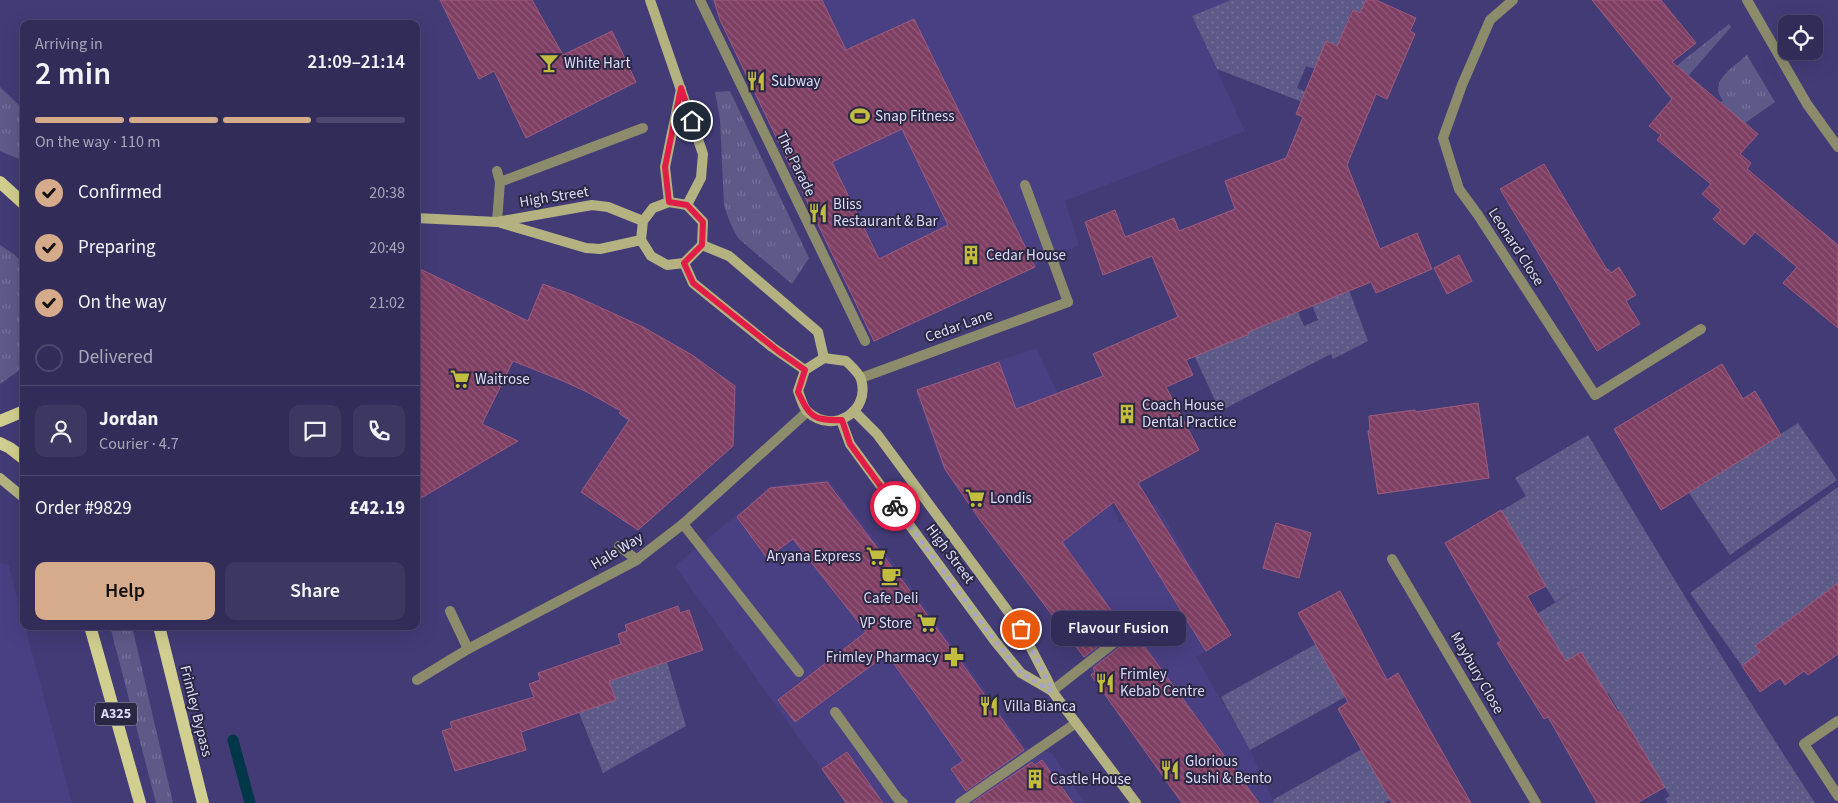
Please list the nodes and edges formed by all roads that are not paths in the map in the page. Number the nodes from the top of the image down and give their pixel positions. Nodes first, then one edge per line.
1 (650, 0) edge
2 (700, 0) edge
3 (1513, 0) edge
4 (1747, 0) edge
5 (681, 88) junction
6 (643, 128) dead end
7 (1838, 147) edge
8 (497, 170) dead end
9 (0, 182) edge
10 (500, 182) junction
11 (1025, 185) dead end
12 (12, 193) edge
13 (669, 202) junction
14 (687, 205) junction
15 (420, 218) edge
16 (643, 221) junction
17 (497, 222) junction
18 (641, 240) junction
19 (702, 245) junction
20 (684, 263) junction
21 (1701, 329) dead end
22 (865, 341) dead end
23 (824, 358) junction
24 (805, 370) junction
25 (861, 378) junction
26 (854, 411) junction
27 (807, 412) junction
28 (20, 413) edge
29 (842, 420) junction
30 (0, 421) edge
31 (0, 443) edge
32 (20, 457) edge
33 (0, 478) edge
34 (20, 495) edge
35 (683, 524) junction
36 (619, 546) dead end
37 (1392, 559) dead end
38 (637, 560) junction
39 (450, 611) dead end
40 (1148, 616) dead end
41 (91, 630) edge
42 (160, 630) edge
43 (468, 650) junction
44 (800, 672) dead end
45 (417, 680) dead end
46 (1052, 691) junction
47 (835, 712) dead end
48 (1838, 721) edge
49 (1076, 723) junction
50 (1838, 796) edge
51 (140, 803) edge
52 (203, 803) edge
53 (903, 803) edge
54 (960, 803) edge
55 (1136, 803) edge
56 (1536, 803) edge

1 - 5 street
2 - 22 street, The Parade
3 - 21 street, Leonard Close
4 - 7 street
5 - 13 street
5 - 14 street
6 - 10 street
8 - 10 street
9 - 12 main road
10 - 17 street
11 - 25 street, Cedar Lane
13 - 14 street
13 - 16 street
14 - 19 street
15 - 17 street, High Street
16 - 17 street, High Street
16 - 18 street
17 - 18 street, High Street
18 - 20 street
19 - 20 street
19 - 23 street
20 - 24 street
23 - 24 street
23 - 25 street
24 - 27 street
25 - 26 street
26 - 29 street
26 - 46 street, High Street
27 - 29 street
27 - 35 street, Hale Way
28 - 30 main road
29 - 46 street, High Street
31 - 32 main road
33 - 34 street
35 - 38 street, Hale Way
35 - 44 street
36 - 38 street
37 - 56 street, Maybury Close
38 - 43 street, Hale Way
39 - 43 street
40 - 46 street
41 - 51 main road, A325
42 - 52 main road, Frimley Bypass
43 - 45 street, Hale Way
46 - 49 street, High Street
47 - 53 street
48 - 50 street
49 - 54 street
49 - 55 street, High Street

